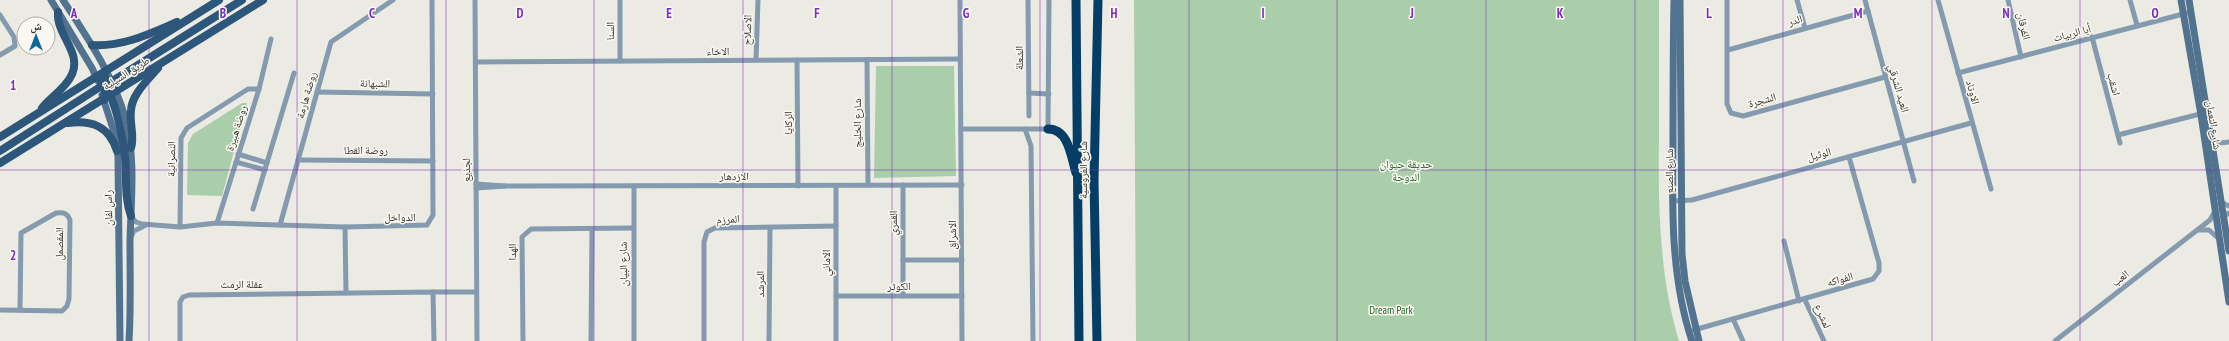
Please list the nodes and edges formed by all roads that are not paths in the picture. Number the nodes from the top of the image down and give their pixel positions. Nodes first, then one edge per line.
1 (51, 0) edge
2 (63, 0) edge
3 (219, 0) edge
4 (242, 0) edge
5 (263, 0) edge
6 (393, 0) edge
7 (432, 0) edge
8 (475, 0) edge
9 (620, 0) edge
10 (758, 0) edge
11 (960, 0) edge
12 (1028, 0) edge
13 (1049, 0) edge
14 (1076, 0) edge
15 (1098, 0) edge
16 (1674, 0) edge
17 (1680, 0) edge
18 (1727, 0) edge
19 (1797, 0) edge
20 (1865, 0) edge
21 (1938, 0) edge
22 (2008, 0) edge
23 (2130, 0) edge
24 (2182, 0) edge
25 (2189, 0) edge
26 (201, 11) junction
27 (1868, 11) junction
28 (58, 12) junction
29 (2188, 12) junction
30 (0, 15) edge
31 (2137, 25) junction
32 (1805, 28) junction
33 (2092, 37) junction
34 (272, 39) dead end
35 (92, 45) junction
36 (1728, 50) junction
37 (0, 55) edge
38 (2021, 57) junction
39 (960, 59) junction
40 (756, 60) junction
41 (797, 60) junction
42 (867, 60) junction
43 (620, 61) junction
44 (476, 62) junction
45 (161, 63) junction
46 (106, 71) junction
47 (294, 73) dead end
48 (1958, 73) junction
49 (1885, 76) junction
50 (103, 83) junction
51 (259, 89) junction
52 (317, 92) junction
53 (1029, 93) junction
54 (433, 94) junction
55 (1049, 94) junction
56 (110, 96) junction
57 (1676, 111) junction
58 (39, 113) junction
59 (2204, 113) junction
60 (1029, 116) dead end
61 (65, 123) junction
62 (1971, 123) junction
63 (961, 129) junction
64 (1026, 129) junction
65 (1051, 129) junction
66 (2118, 135) junction
67 (0, 137) edge
68 (1904, 140) junction
69 (2229, 142) edge
70 (2120, 143) dead end
71 (2209, 144) junction
72 (130, 148) junction
73 (117, 150) junction
74 (0, 151) edge
75 (238, 154) junction
76 (1849, 156) junction
77 (298, 160) junction
78 (433, 160) junction
79 (236, 162) junction
80 (0, 163) edge
81 (267, 163) junction
82 (265, 170) junction
83 (1914, 181) dead end
84 (1078, 182) junction
85 (868, 185) junction
86 (903, 185) junction
87 (962, 185) junction
88 (476, 186) junction
89 (634, 186) junction
90 (798, 186) junction
91 (836, 186) junction
92 (1991, 188) dead end
93 (1672, 201) junction
94 (1680, 201) junction
95 (2218, 204) junction
96 (2229, 206) edge
97 (253, 209) dead end
98 (2226, 215) edge
99 (131, 216) junction
100 (217, 223) junction
101 (147, 225) junction
102 (280, 225) junction
103 (836, 226) junction
104 (180, 227) junction
105 (345, 227) junction
106 (633, 228) junction
107 (770, 228) junction
108 (592, 229) junction
109 (2197, 230) junction
110 (130, 239) junction
111 (2220, 240) junction
112 (1784, 241) dead end
113 (2229, 251) edge
114 (903, 260) junction
115 (962, 260) junction
116 (433, 292) junction
117 (476, 292) junction
118 (346, 293) junction
119 (836, 296) junction
120 (903, 296) junction
121 (962, 296) junction
122 (1802, 300) junction
123 (2229, 302) edge
124 (0, 310) edge
125 (20, 310) junction
126 (1734, 320) junction
127 (1079, 331) junction
128 (1692, 331) junction
129 (120, 341) edge
130 (129, 341) edge
131 (180, 341) edge
132 (434, 341) edge
133 (477, 341) edge
134 (523, 341) edge
135 (591, 341) edge
136 (634, 341) edge
137 (704, 341) edge
138 (769, 341) edge
139 (836, 341) edge
140 (962, 341) edge
141 (1033, 341) edge
142 (1075, 341) edge
143 (1079, 341) edge
144 (1097, 341) edge
145 (1692, 341) edge
146 (1699, 341) edge
147 (1743, 341) edge
148 (1824, 341) edge
149 (2055, 341) edge

1 - 28 street
2 - 35 street
3 - 26 main road, طريق السيلية
4 - 50 main road
5 - 45 main road, طريق السيلية
6 - 52 street, روضة هارمة
7 - 54 street, الدواخل
8 - 44 street, لجذيع
9 - 43 street, السنا
10 - 40 street, الاصلاح
11 - 39 street, الاشراق
12 - 53 street, الشعلة
13 - 55 street
14 - 84 highway, شارع الفروسية
15 - 144 highway, شارع الفروسية
16 - 57 street, شارع الصنع
17 - 57 street, شارع الصنع
18 - 36 street, الشجرة
19 - 32 street
20 - 27 street, العيد الشرقي
21 - 48 street, الاوتاد
22 - 38 street, الفرقان
23 - 31 street
24 - 29 street, شارع النعمان
25 - 29 street, شارع النعمان
26 - 35 main road
26 - 46 main road, طريق السيلية
27 - 32 street, الدر
27 - 49 street, العيد الشرقي
28 - 50 street
28 - 58 main road
29 - 31 street, أبا الربيات
29 - 59 street, شارع النعمان
30 - 37 street
31 - 33 street, أبا الربيات
32 - 36 street, الدر
33 - 38 street, أبا الربيات
33 - 66 street, اشقب
34 - 51 street, روضة هبيرة
35 - 46 street
36 - 49 street, الشجرة
38 - 48 street, أبا الربيات
39 - 42 street, الاخاء
39 - 63 street, الاشراق
40 - 41 street, الاخاء
40 - 43 street, الاخاء
41 - 42 street, الاخاء
41 - 90 street, الركايا
42 - 85 street, شارع الخليج
43 - 44 street, الاخاء
44 - 88 street, لجذيع
45 - 56 main road, طريق السيلية
45 - 72 main road
46 - 50 main road, طريق السيلية
47 - 81 street
48 - 62 street, الاوتاد
49 - 68 street, العيد الشرقي
50 - 56 main road
50 - 58 main road, طريق السيلية
50 - 74 main road
51 - 75 street, روضة هبيرة
51 - 104 street, النصرانية
52 - 54 street, الشبهانة
52 - 77 street, روضة هارمة
53 - 55 street
53 - 60 street, الشعلة
54 - 78 street, الدواخل
55 - 65 street
56 - 61 main road, طريق السيلية
56 - 72 street, راس لفان
56 - 73 street, راس لفان
56 - 99 main road
57 - 93 street, شارع الصنع
57 - 94 street, شارع الصنع
58 - 67 main road, طريق السيلية
59 - 66 street
59 - 71 street, شارع النعمان
61 - 73 main road
61 - 80 main road, طريق السيلية
62 - 68 street, الوثيل
62 - 92 street, الاوتاد
63 - 64 street
63 - 87 street, الاشراق
64 - 65 street
64 - 141 street
65 - 84 highway
66 - 70 street, اشقب
68 - 76 street, الوثيل
68 - 83 street, العيد الشرقي
69 - 71 street
71 - 95 street, شارع النعمان
72 - 99 street, راس لفان
73 - 129 street, راس لفان
75 - 79 street, روضة هبيرة
75 - 81 street
76 - 94 street, الوثيل
76 - 122 street, الفواكه
77 - 78 street, روضة القطا
77 - 102 street, روضة هارمة
78 - 105 street, الدواخل
79 - 82 street
79 - 100 street, روضة هبيرة
81 - 82 street
82 - 97 street
84 - 127 highway, شارع الفروسية
85 - 86 street, الازدهار
85 - 91 street, الازدهار
86 - 87 street, الازدهار
86 - 114 street, القمري
87 - 115 street, الاشراق
88 - 89 street, الازدهار
88 - 117 street, لجذيع
89 - 90 street, الازدهار
89 - 106 street, شارع البيان
90 - 91 street, الازدهار
91 - 103 street, الاماني
93 - 94 street, الوثيل
93 - 128 street, شارع الصنع
94 - 128 street, شارع الصنع
95 - 96 street
95 - 98 street, شارع النعمان
95 - 109 street, العب
95 - 111 street, شارع النعمان
98 - 113 street, شارع النعمان
99 - 101 street, الدواخل
99 - 110 street, راس لفان
100 - 102 street, الدواخل
100 - 104 street, الدواخل
101 - 104 street, الدواخل
101 - 110 street
102 - 105 street, الدواخل
103 - 107 street, المرزم
103 - 119 street, الاماني
105 - 118 street
106 - 108 street, الهدا
106 - 136 street, شارع البيان
107 - 137 street, المرزم
107 - 138 street, المرشد
108 - 134 street, الهدا
108 - 135 street
109 - 111 street
109 - 149 street, العب
110 - 130 street, راس لفان
111 - 123 street, شارع النعمان
112 - 122 street, لمشرع
114 - 115 street
114 - 120 street, القمري
115 - 121 street, الاشراق
116 - 117 street, عقلة الرمث
116 - 118 street, عقلة الرمث
116 - 132 street
117 - 133 street, لجذيع
118 - 131 street, عقلة الرمث
119 - 120 street, الكوثر
119 - 139 street, الاماني
120 - 121 street, الكوثر
121 - 140 street, الاشراق
122 - 126 street, الفواكه
122 - 148 street, لمشرع
124 - 125 street, المقصمل
125 - 125 street, المقصمل
126 - 128 street, الفواكه
126 - 147 street
127 - 142 street
127 - 143 highway, شارع الفروسية
128 - 145 street, شارع الصنع
128 - 146 street, شارع الصنع

